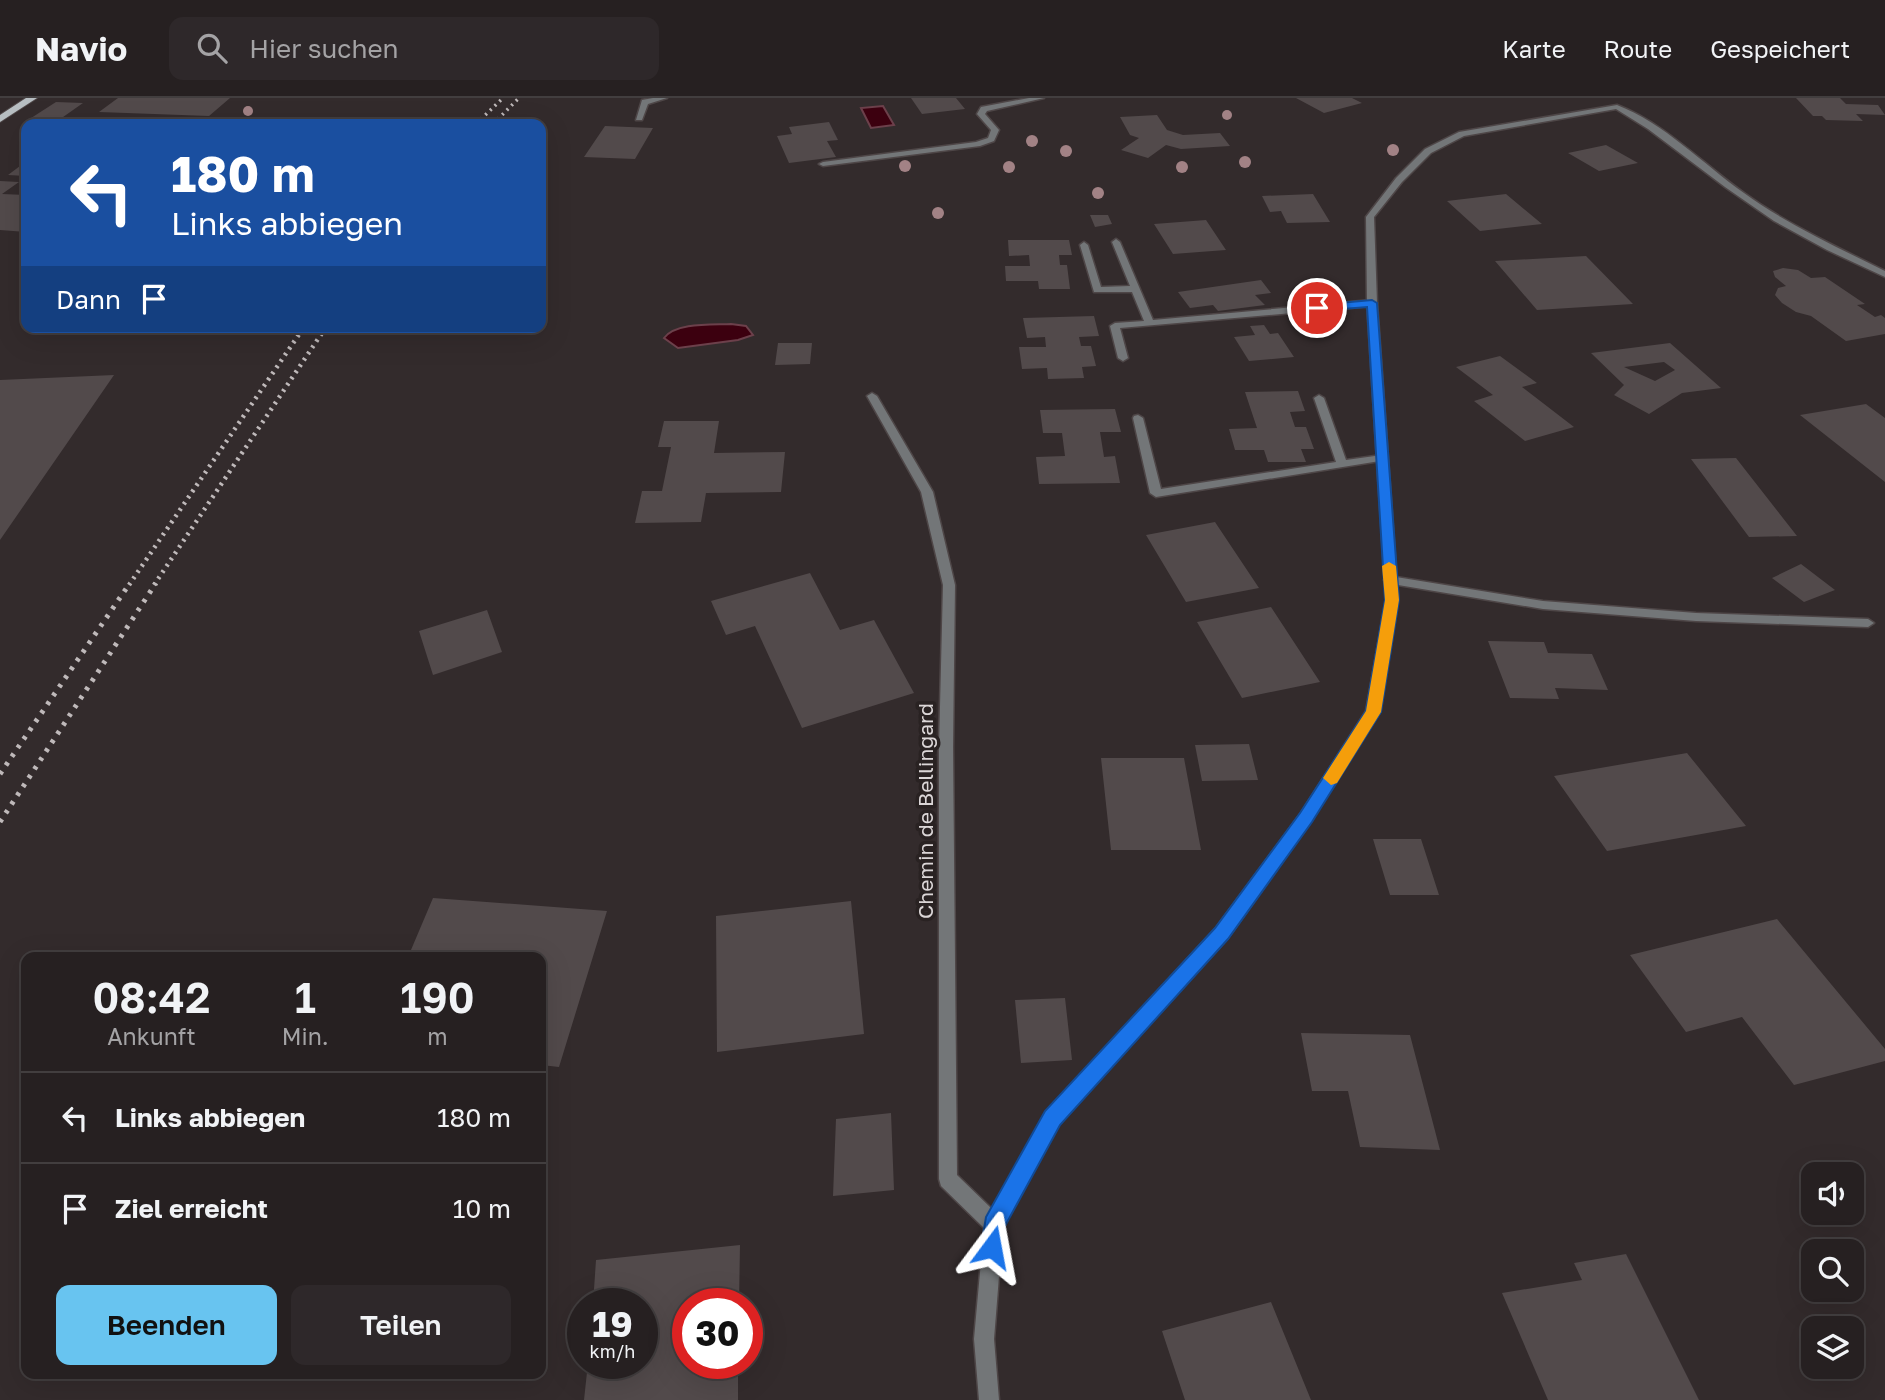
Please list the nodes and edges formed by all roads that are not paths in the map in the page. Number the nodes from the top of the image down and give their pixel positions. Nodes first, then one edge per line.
1 (32, 98) edge
2 (663, 98) edge
3 (1040, 98) edge
4 (1619, 103) edge
5 (639, 118) dead end
6 (0, 119) edge
7 (823, 164) dead end
8 (1116, 242) dead end
9 (1084, 245) dead end
10 (1885, 274) edge
11 (1136, 289) junction
12 (1372, 303) junction
13 (1150, 323) junction
14 (1123, 358) dead end
15 (872, 396) dead end
16 (1319, 398) dead end
17 (1138, 418) dead end
18 (1382, 458) junction
19 (1342, 464) junction
20 (1390, 580) junction
21 (1868, 624) dead end
22 (994, 1224) junction
23 (989, 1400) edge

1 - 6 main road
2 - 5 street
3 - 7 street
4 - 10 street
4 - 12 street
8 - 11 street
9 - 11 street
11 - 13 street
12 - 13 street
12 - 18 street
13 - 14 street
15 - 22 street, Chemin de Bellingard
16 - 19 street
17 - 19 street
18 - 19 street
18 - 20 street
20 - 21 street
20 - 22 street
22 - 23 street

